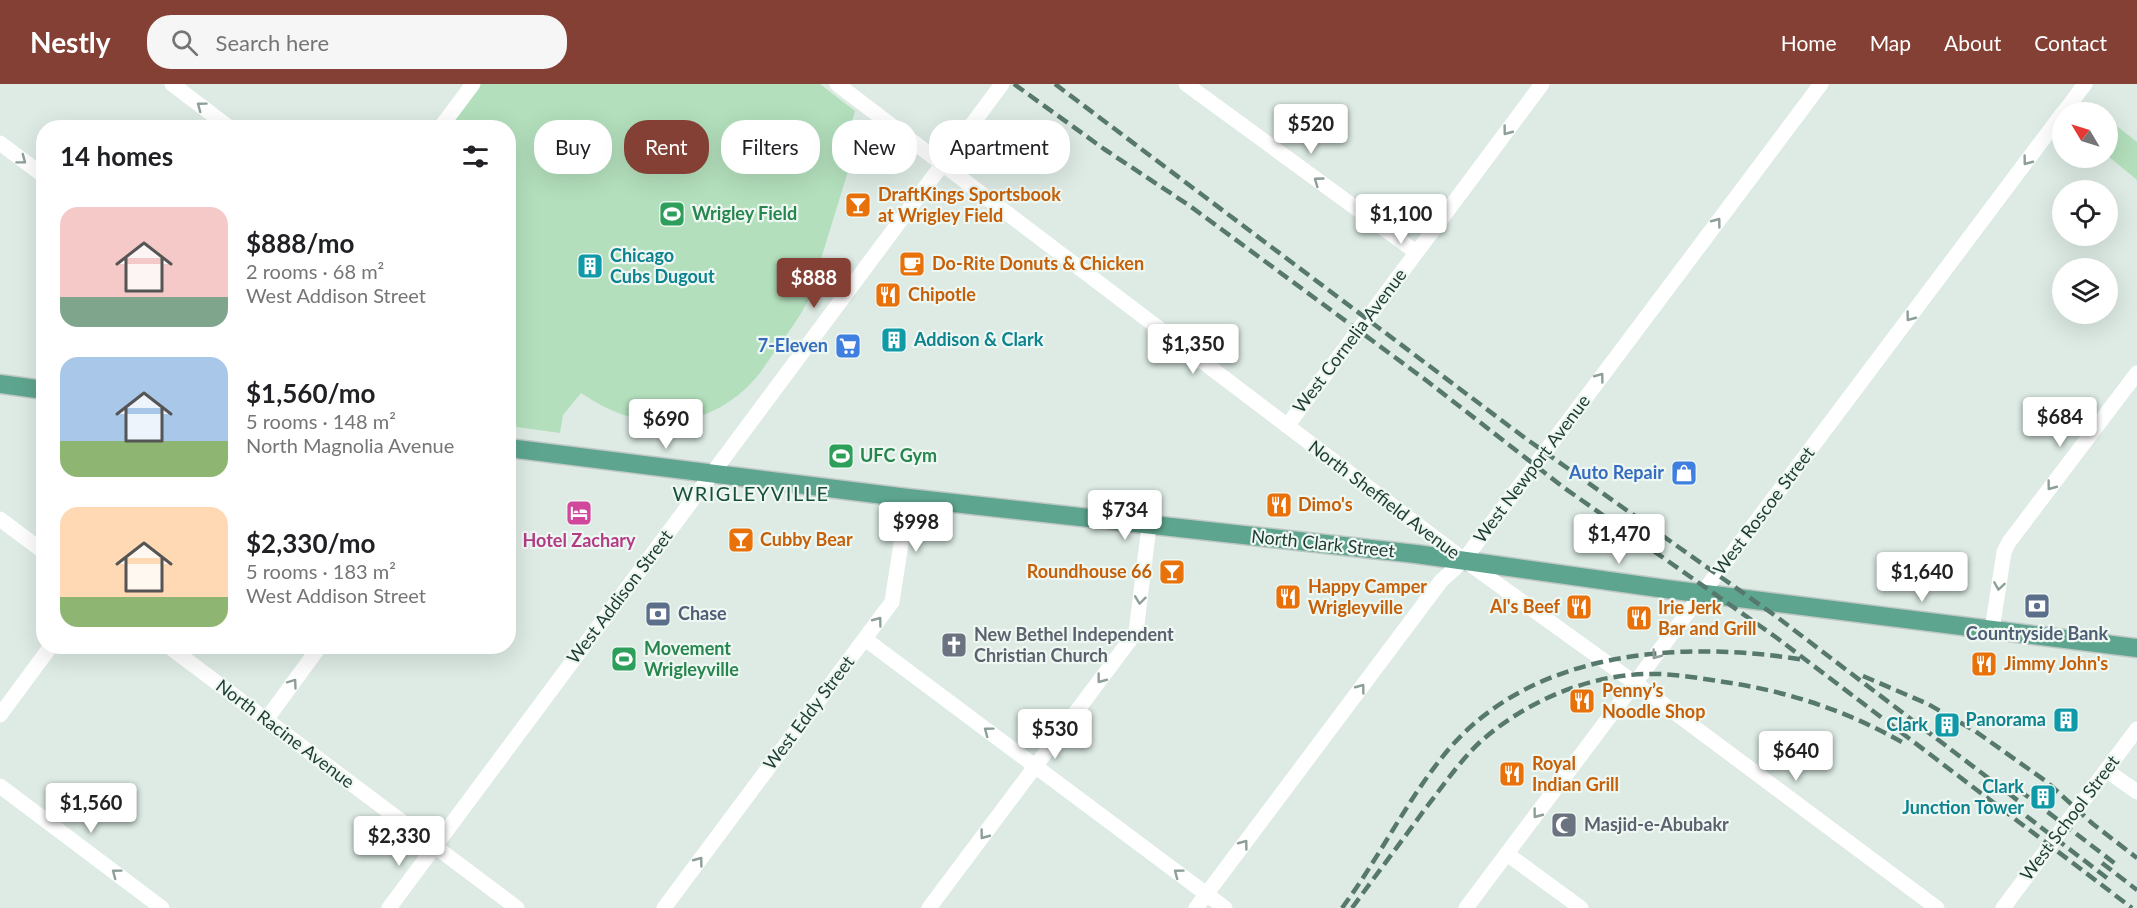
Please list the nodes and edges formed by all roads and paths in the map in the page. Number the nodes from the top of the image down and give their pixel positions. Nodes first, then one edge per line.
1 (172, 84) edge
2 (473, 84) edge
3 (837, 84) edge
4 (1002, 84) edge
5 (1186, 84) edge
6 (1542, 84) edge
7 (1821, 84) edge
8 (2085, 84) edge
9 (2071, 102) edge
10 (219, 120) edge
11 (446, 120) edge
12 (975, 120) edge
13 (2052, 128) edge
14 (0, 143) edge
15 (929, 154) edge
16 (36, 170) edge
17 (935, 174) edge
18 (955, 174) edge
19 (1416, 252) junction
20 (2137, 373) edge
21 (0, 384) edge
22 (36, 389) edge
23 (1287, 426) junction
24 (516, 449) edge
25 (712, 474) junction
26 (908, 498) junction
27 (0, 519) edge
28 (1149, 526) junction
29 (36, 546) edge
30 (1464, 560) junction
31 (1702, 594) junction
32 (1992, 630) junction
33 (865, 639) junction
34 (2137, 648) edge
35 (45, 654) edge
36 (179, 654) edge
37 (314, 654) edge
38 (1635, 683) junction
39 (0, 715) edge
40 (266, 720) junction
41 (2137, 729) edge
42 (1035, 766) junction
43 (2106, 770) junction
44 (0, 786) edge
45 (2137, 792) edge
46 (435, 846) junction
47 (1507, 854) junction
48 (1207, 894) junction
49 (162, 908) edge
50 (389, 908) edge
51 (517, 908) edge
52 (664, 908) edge
53 (929, 908) edge
54 (1196, 908) edge
55 (1225, 908) edge
56 (1466, 908) edge
57 (1581, 908) edge
58 (1937, 908) edge
59 (2003, 908) edge

10 -> 1 street
2 - 11 street
3 - 15 street, North Sheffield Avenue
4 - 12 street, West Addison Street
19 -> 5 street
6 -> 19 street, West Cornelia Avenue
30 -> 7 street, West Newport Avenue
8 - 9 street, West Roscoe Street
13 -> 31 street, West Roscoe Street
14 -> 16 street
17 - 25 street, West Addison Street
18 - 23 street, North Sheffield Avenue
19 - 23 street, West Cornelia Avenue
20 -> 32 street
21 - 22 main road
23 - 30 street, North Sheffield Avenue
24 - 25 main road, North Clark Street
25 - 26 main road, North Clark Street
25 - 46 street, West Addison Street
26 - 28 main road, North Clark Street
33 -> 26 street, West Eddy Street
27 - 29 street
28 - 30 main road, North Clark Street
28 -> 42 street
30 - 31 main road, North Clark Street
30 - 38 street, North Sheffield Avenue
48 -> 30 street, West Newport Avenue
31 - 32 main road, North Clark Street
31 -> 38 street, West Roscoe Street
32 - 34 main road, North Clark Street
42 -> 33 street
52 -> 33 street, West Eddy Street
35 - 39 street
36 - 40 street, North Racine Avenue
40 -> 37 street
38 -> 47 street, West Roscoe Street
38 - 58 street, North Sheffield Avenue
40 - 46 street, North Racine Avenue
41 - 43 street, West School Street
48 -> 42 street
42 -> 53 street
43 - 45 street
43 - 59 street, West School Street
49 -> 44 street
46 - 50 street, West Addison Street
46 - 51 street, North Racine Avenue
47 - 56 street, West Roscoe Street
47 - 57 street
48 - 54 street, West Newport Avenue
48 - 55 street

